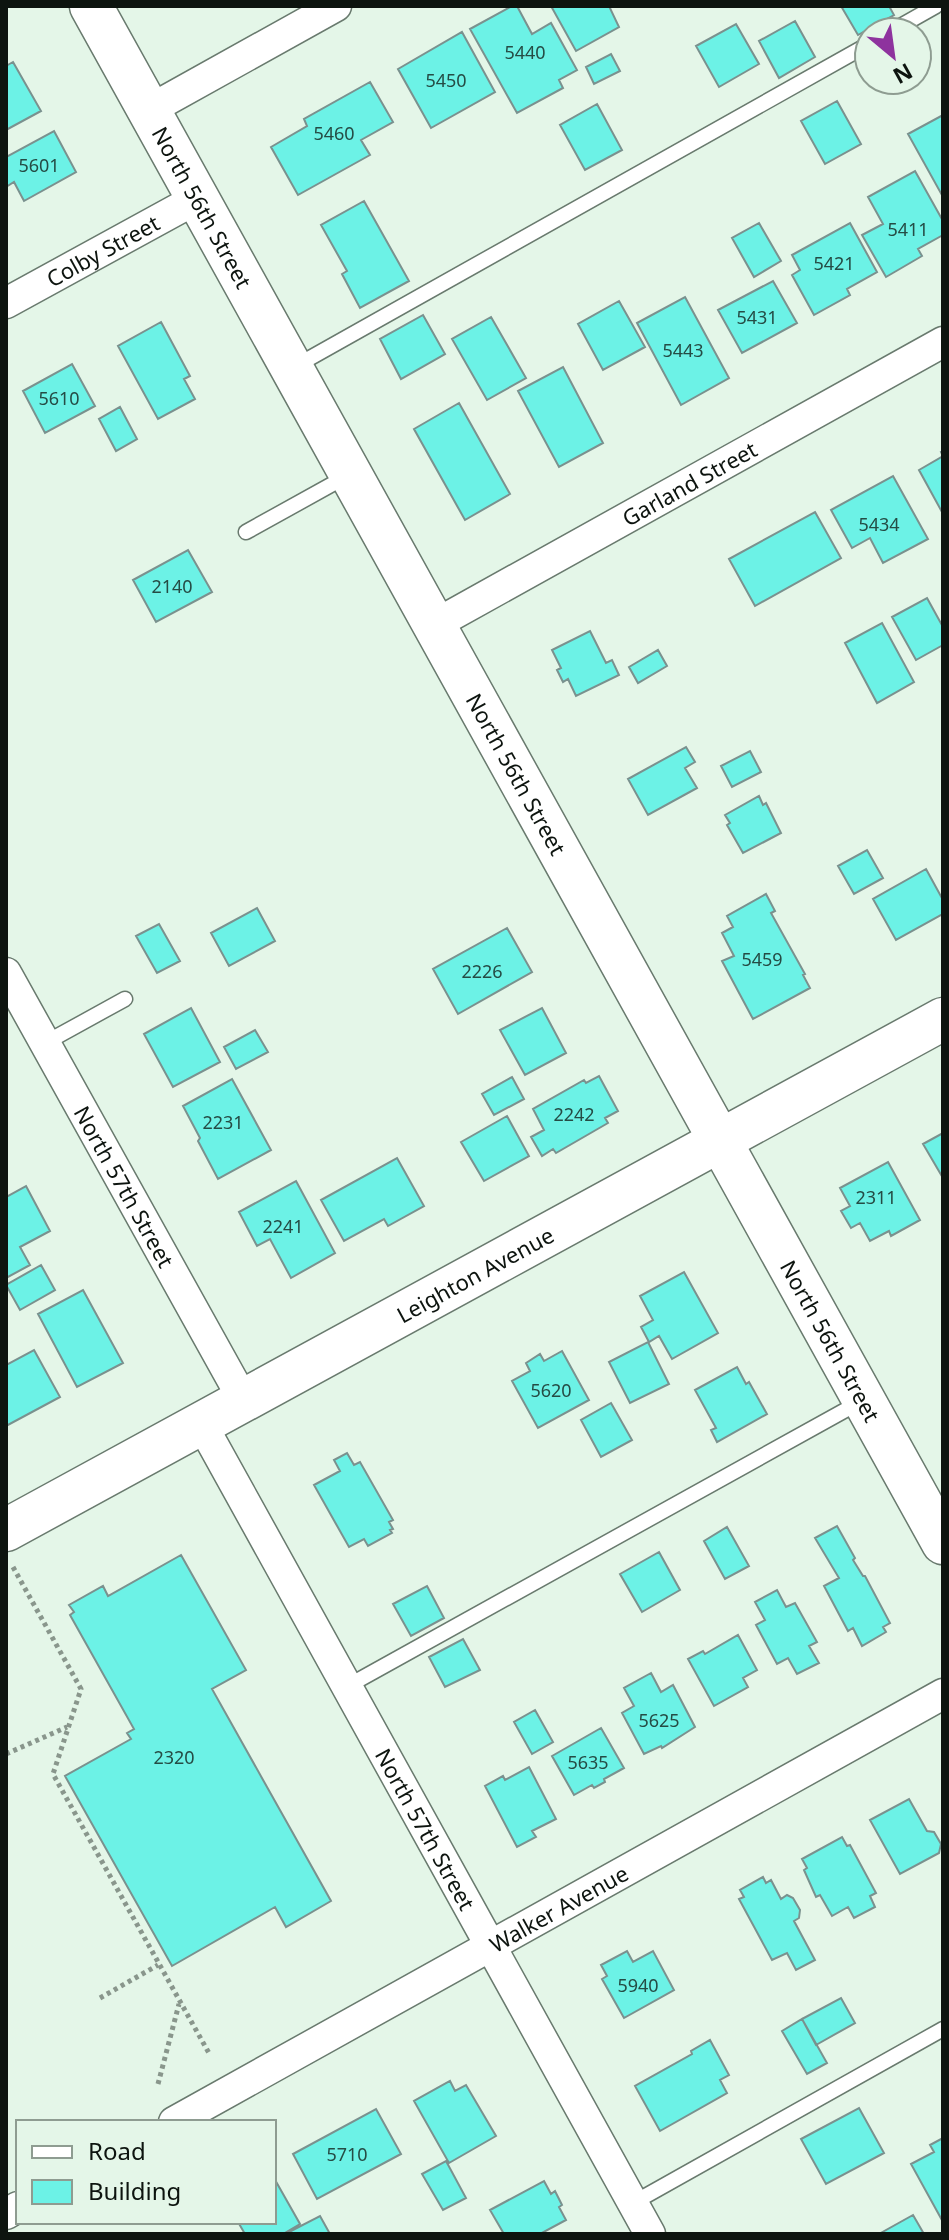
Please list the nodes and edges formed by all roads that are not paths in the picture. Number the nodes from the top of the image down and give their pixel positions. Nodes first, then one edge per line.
1 (91, 6) edge
2 (336, 6) edge
3 (936, 6) edge
4 (918, 16) edge
5 (853, 53) edge
6 (149, 110) junction
7 (198, 198) junction
8 (6, 303) edge
9 (943, 342) edge
10 (291, 368) junction
11 (351, 474) junction
12 (246, 532) dead end
13 (434, 625) junction
14 (6, 973) edge
15 (125, 999) dead end
16 (943, 1019) edge
17 (45, 1043) junction
18 (721, 1141) junction
19 (864, 1400) junction
20 (244, 1401) junction
21 (201, 1423) junction
22 (6, 1530) edge
23 (943, 1543) edge
24 (346, 1687) junction
25 (943, 1694) edge
26 (490, 1945) junction
27 (943, 2029) edge
28 (178, 2120) edge
29 (633, 2203) junction
30 (650, 2234) edge

1 - 6 main road, North 56th Street
2 - 6 street
3 - 4 lane
5 - 10 lane
6 - 7 main road, North 56th Street
7 - 8 street, Colby Street
7 - 10 main road, North 56th Street
9 - 13 street, Garland Street
10 - 11 main road, North 56th Street
11 - 12 lane
11 - 13 main road, North 56th Street
13 - 18 main road, North 56th Street
14 - 17 street, North 57th Street
15 - 17 lane
16 - 18 main road, Leighton Avenue
17 - 20 street, North 57th Street
18 - 19 main road, North 56th Street
18 - 20 main road, Leighton Avenue
19 - 23 main road, North 56th Street
19 - 24 lane
20 - 21 main road, Leighton Avenue
21 - 22 main road, Leighton Avenue
21 - 24 street, North 57th Street
24 - 26 street, North 57th Street
25 - 26 street, Walker Avenue
26 - 28 street, Walker Avenue
26 - 29 street, North 57th Street
27 - 29 lane
29 - 30 street, North 57th Street

